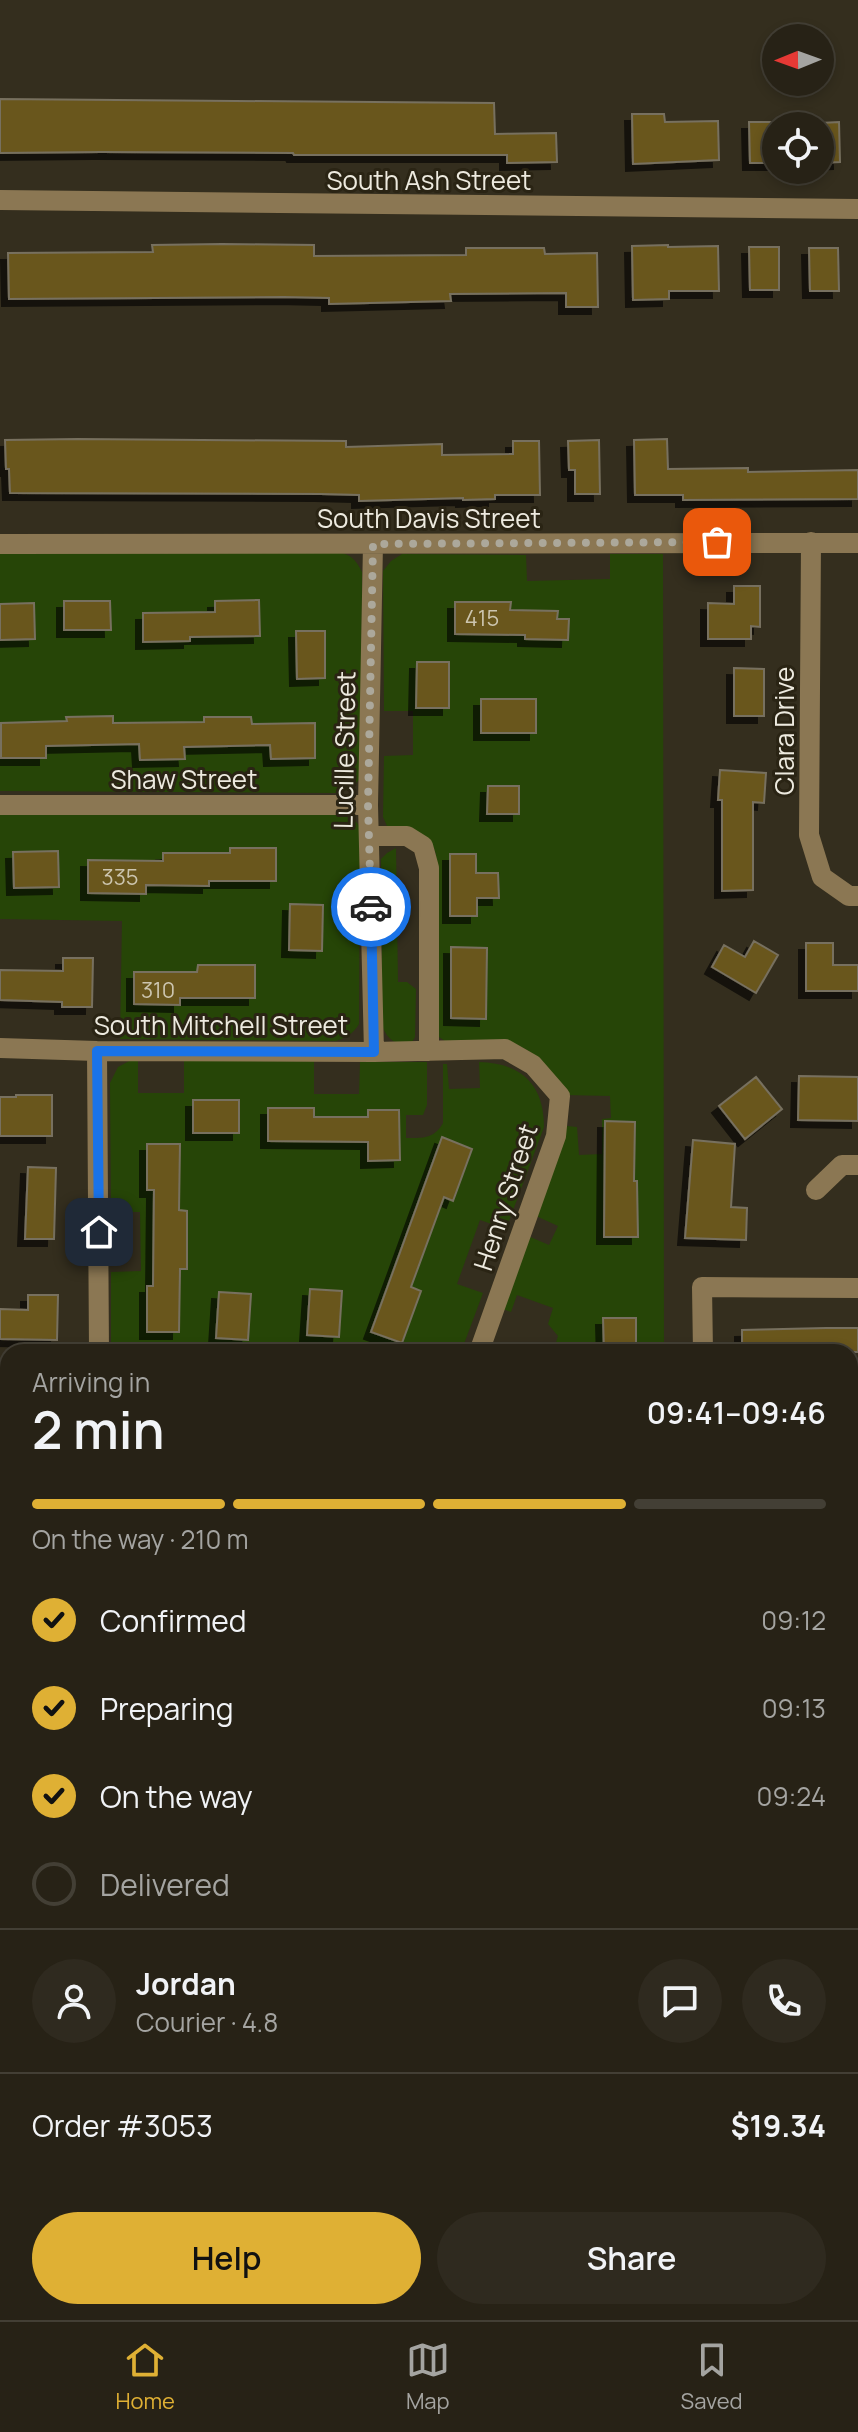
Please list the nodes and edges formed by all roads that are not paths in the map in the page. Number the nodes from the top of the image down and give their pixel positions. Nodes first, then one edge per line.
1 (0, 200) edge
2 (858, 209) edge
3 (811, 542) junction
4 (858, 543) edge
5 (0, 544) edge
6 (373, 544) junction
7 (0, 805) edge
8 (368, 805) junction
9 (369, 836) junction
10 (858, 896) edge
11 (0, 1048) edge
12 (97, 1051) junction
13 (429, 1051) junction
14 (374, 1052) junction
15 (533, 1065) joint
16 (858, 1165) edge
17 (816, 1190) dead end
18 (858, 1288) edge
19 (99, 1344) edge
20 (482, 1344) edge
21 (703, 1344) edge

1 - 2 street, South Ash Street
3 - 4 street, South Davis Street
3 - 6 street, South Davis Street
3 - 10 street, Clara Drive
5 - 6 street, South Davis Street
6 - 8 street, Lucille Street
7 - 8 street, Shaw Street
8 - 9 street, Lucille Street
9 - 13 street
9 - 14 street, Lucille Street
11 - 12 street, South Mitchell Street
12 - 14 street, South Mitchell Street
12 - 19 street
13 - 14 street, South Mitchell Street
13 - 15 street, South Mitchell Street
15 - 20 street, Henry Street
16 - 17 street
18 - 21 street

